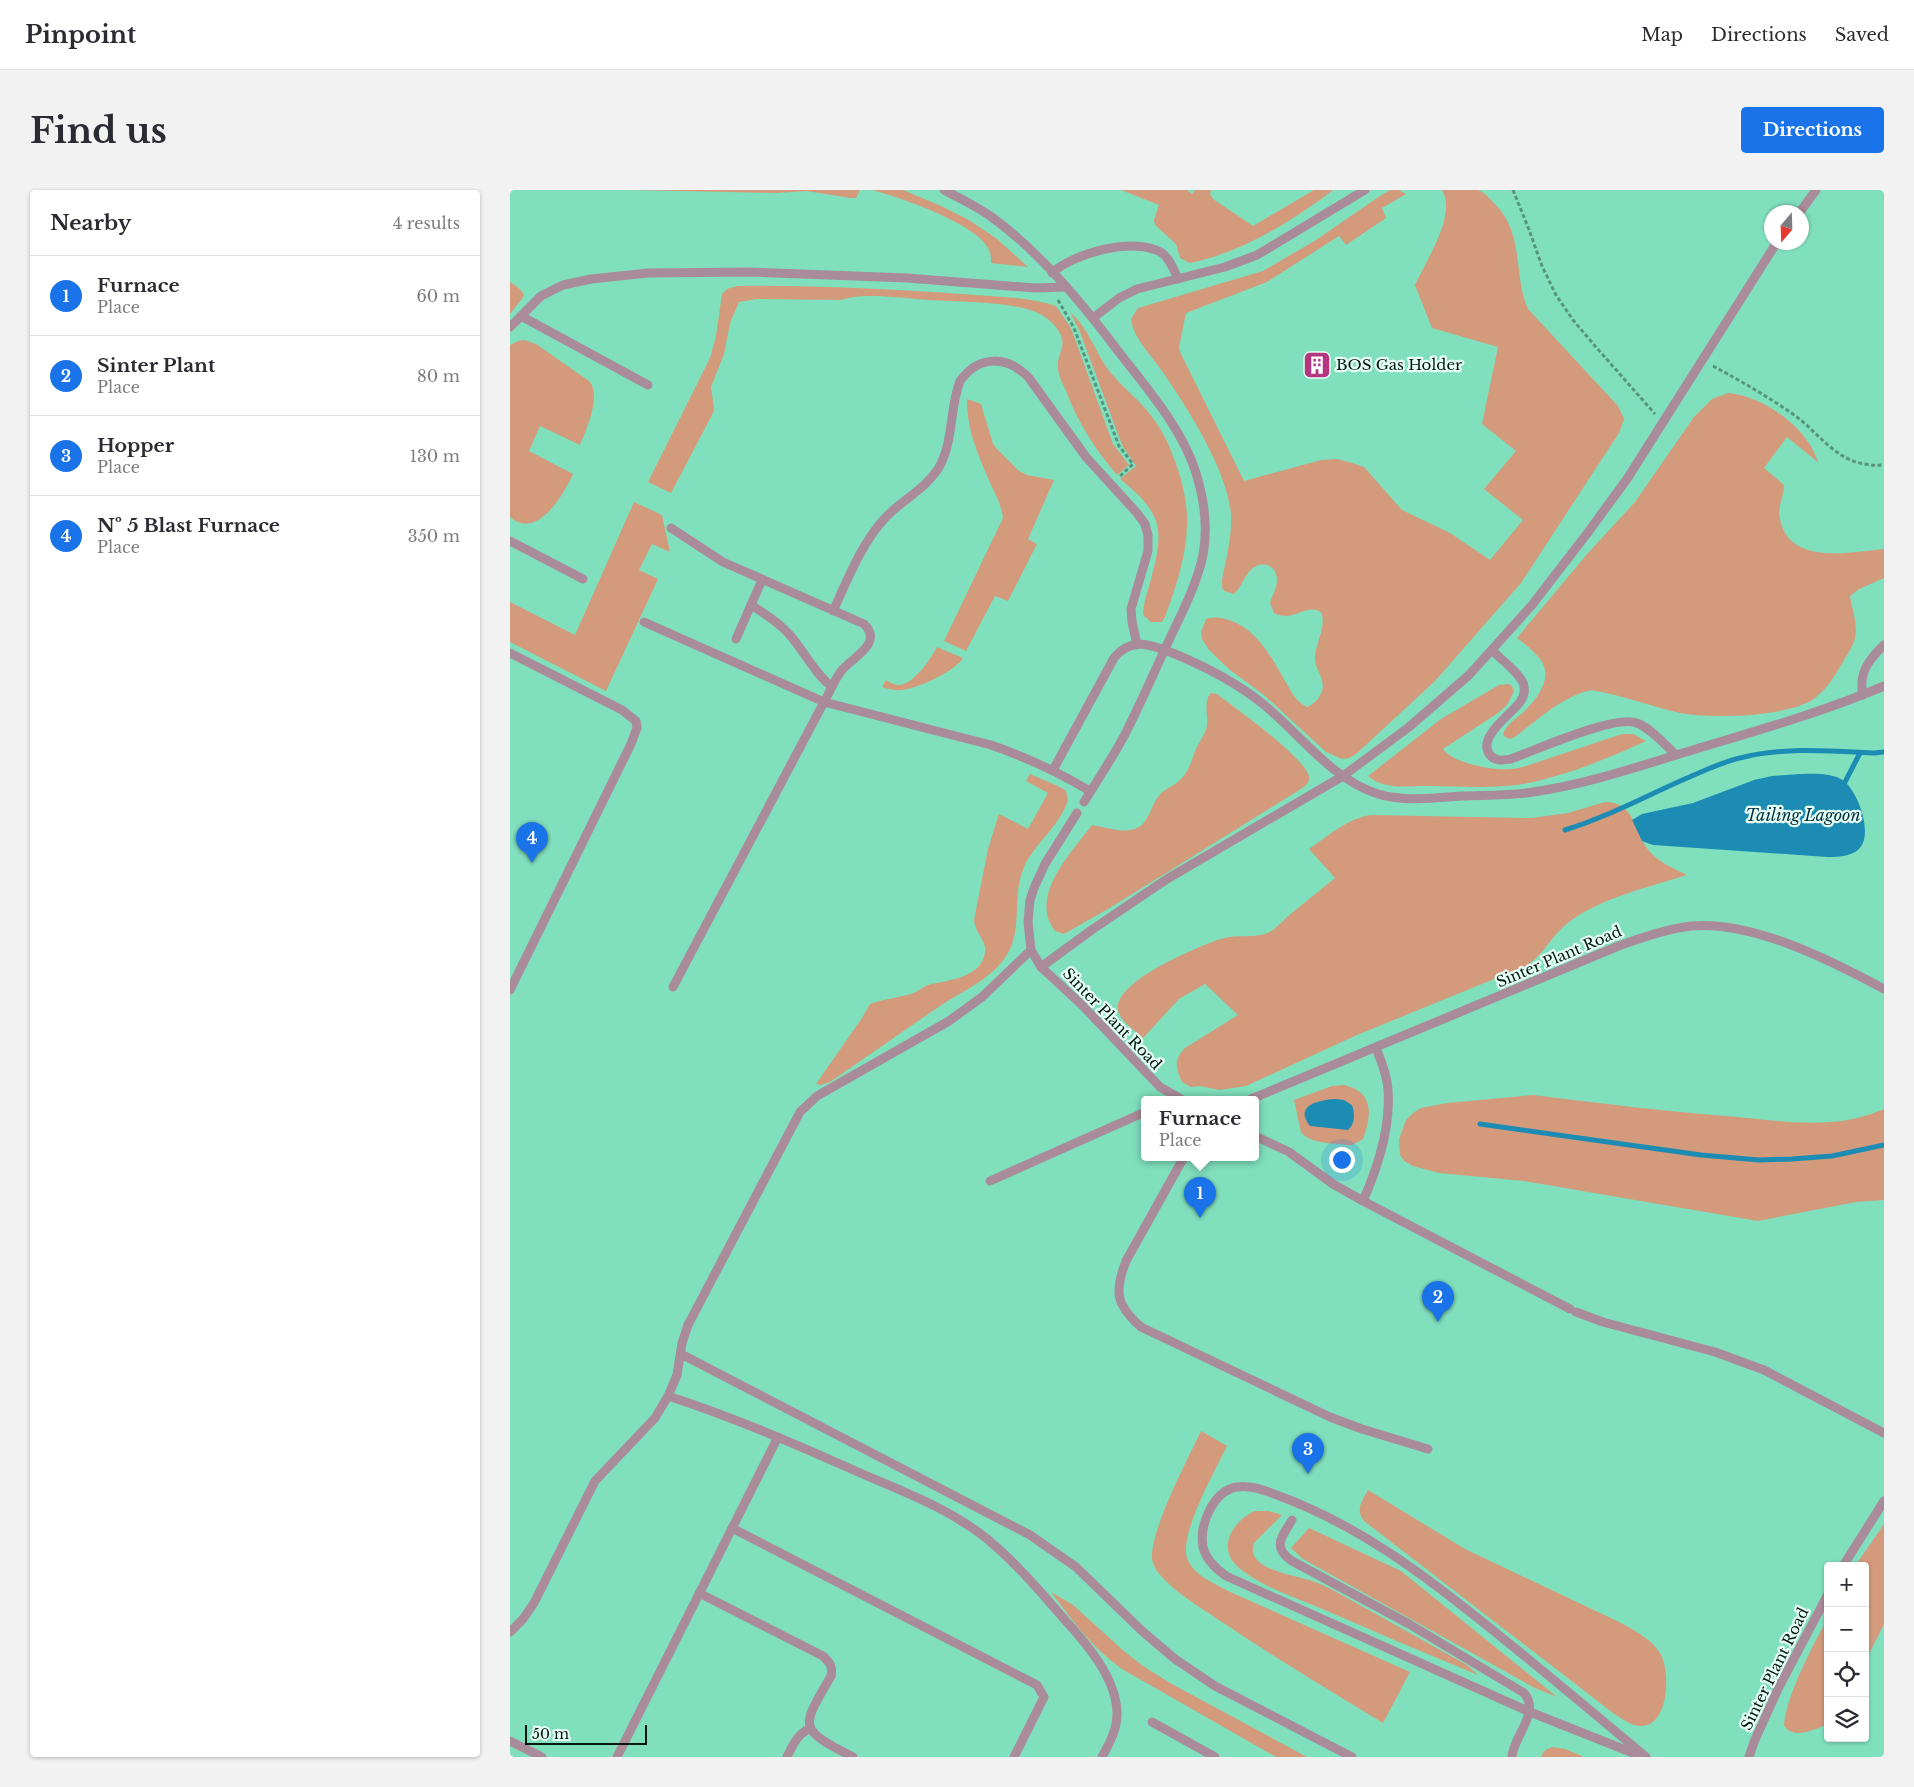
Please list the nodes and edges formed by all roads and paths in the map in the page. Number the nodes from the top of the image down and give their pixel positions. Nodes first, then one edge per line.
1 (944, 190) edge
2 (1365, 190) edge
3 (1512, 190) edge
4 (1816, 190) edge
5 (1805, 205) edge
6 (1772, 250) edge
7 (1052, 273) junction
8 (1178, 279) junction
9 (1066, 287) junction
10 (1051, 288) junction
11 (521, 316) junction
12 (1093, 318) junction
13 (510, 327) edge
14 (1702, 360) junction
15 (648, 385) dead end
16 (1664, 421) junction
17 (1884, 466) edge
18 (1110, 484) junction
19 (671, 528) dead end
20 (510, 541) edge
21 (583, 579) dead end
22 (762, 580) junction
23 (751, 605) junction
24 (832, 611) junction
25 (644, 622) dead end
26 (736, 639) dead end
27 (1137, 644) junction
28 (1884, 645) edge
29 (1164, 650) junction
30 (1492, 650) junction
31 (510, 653) edge
32 (832, 686) junction
33 (1884, 686) edge
34 (1863, 695) junction
35 (824, 702) junction
36 (1676, 755) junction
37 (1053, 770) junction
38 (1343, 776) junction
39 (1090, 791) junction
40 (1084, 802) dead end
41 (1077, 813) dead end
42 (1031, 950) junction
43 (1042, 967) junction
44 (673, 987) dead end
45 (1884, 989) edge
46 (510, 990) edge
47 (1376, 1048) junction
48 (1173, 1096) edge
49 (1257, 1096) edge
50 (1141, 1114) edge
51 (1259, 1138) edge
52 (1181, 1161) edge
53 (990, 1180) dead end
54 (1363, 1202) junction
55 (681, 1354) junction
56 (668, 1396) junction
57 (1884, 1433) edge
58 (778, 1437) junction
59 (1428, 1449) dead end
60 (1884, 1501) edge
61 (1292, 1520) dead end
62 (732, 1528) junction
63 (1846, 1562) edge
64 (699, 1593) junction
65 (1824, 1602) edge
66 (510, 1632) edge
67 (1530, 1712) junction
68 (1152, 1722) dead end
69 (810, 1728) junction
70 (510, 1741) edge
71 (542, 1757) edge
72 (617, 1757) edge
73 (787, 1757) edge
74 (853, 1757) edge
75 (1014, 1757) edge
76 (1102, 1757) edge
77 (1215, 1757) edge
78 (1352, 1757) edge
79 (1512, 1757) edge
80 (1645, 1757) edge
81 (1749, 1757) edge

1 - 7 lane
2 - 8 lane
3 - 16 path
4 - 5 lane
6 - 14 lane
7 - 8 lane
7 - 9 lane
8 - 12 lane
9 - 10 lane
9 - 12 lane
10 - 11 lane
10 - 18 path
11 - 13 lane
11 - 15 lane
12 - 29 lane
14 - 16 lane
14 - 17 path
16 - 30 lane
18 - 24 lane
18 - 27 lane
19 - 22 lane
20 - 21 lane
22 - 23 lane
22 - 24 lane
23 - 26 lane
23 - 32 lane
24 - 32 lane
25 - 35 lane
27 - 29 lane
27 - 37 lane
28 - 34 lane
29 - 38 lane
29 - 39 lane
30 - 36 lane
30 - 38 lane
31 - 46 lane
32 - 35 lane
33 - 34 lane
34 - 36 lane
35 - 37 lane
35 - 44 lane
36 - 38 lane
37 - 39 lane
38 - 43 lane
39 - 40 lane
41 - 42 lane
42 - 43 lane, Sinter Plant Road
42 - 55 lane
43 - 48 lane, Sinter Plant Road
45 - 47 lane, Sinter Plant Road
47 - 49 lane, Sinter Plant Road
47 - 54 lane
50 - 53 lane
51 - 54 lane
52 - 59 lane
54 - 57 lane
55 - 56 lane
55 - 78 lane
56 - 58 lane
56 - 66 lane
58 - 62 lane
58 - 76 lane
60 - 63 lane
61 - 67 lane
62 - 64 lane
62 - 75 lane
64 - 69 lane
64 - 72 lane
65 - 81 lane, Sinter Plant Road
67 - 79 lane
67 - 80 lane
67 - 80 lane
68 - 77 lane
69 - 73 lane
69 - 74 lane
70 - 71 lane

